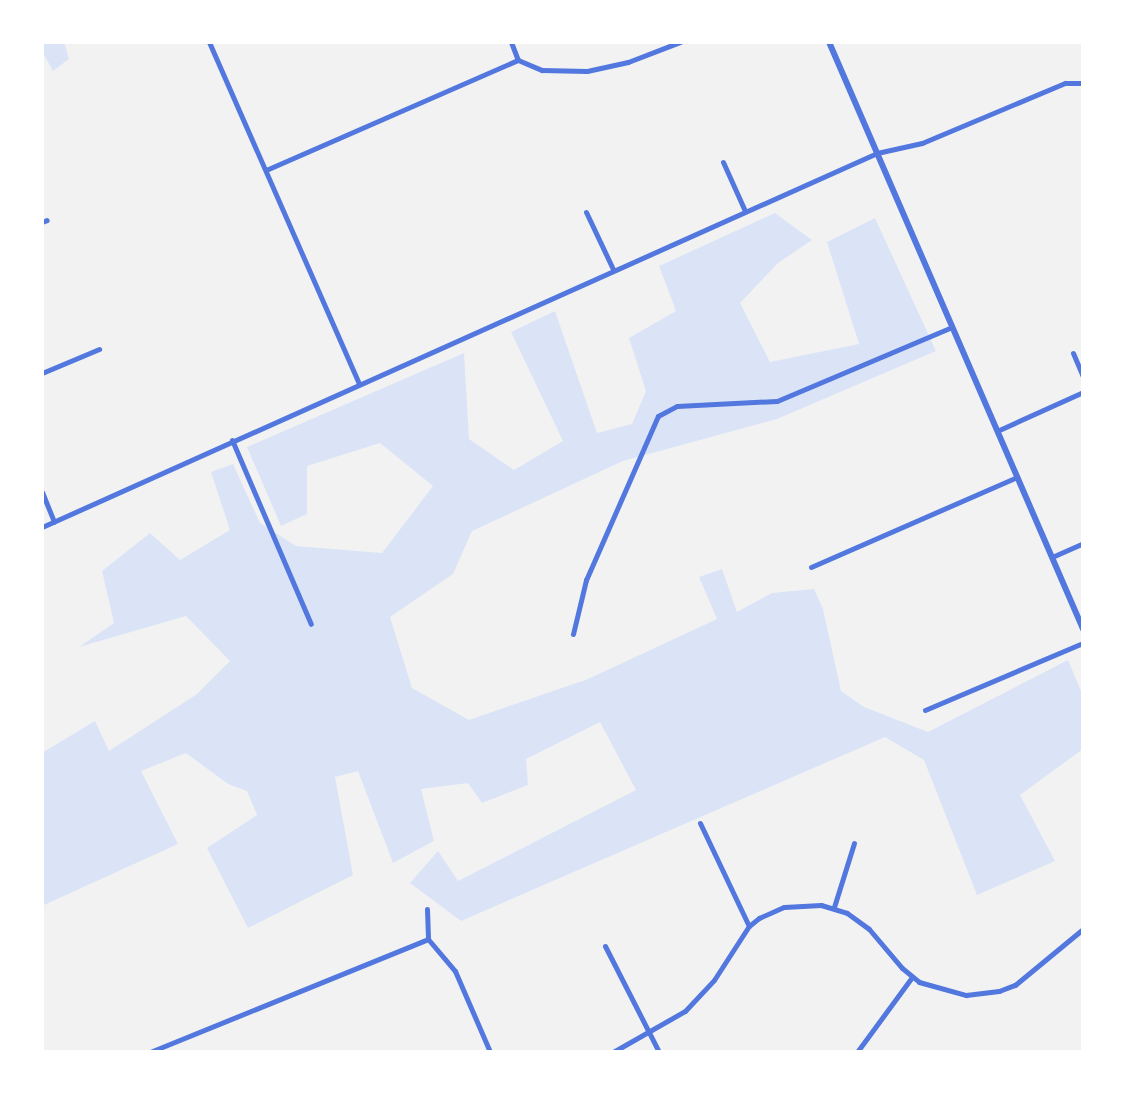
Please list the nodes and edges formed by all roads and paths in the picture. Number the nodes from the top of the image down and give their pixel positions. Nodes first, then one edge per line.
1 (209, 42) edge
2 (511, 42) edge
3 (680, 42) edge
4 (829, 42) edge
5 (518, 60) junction
6 (1083, 83) edge
7 (877, 153) junction
8 (723, 162) dead end
9 (266, 170) junction
10 (745, 211) junction
11 (586, 212) dead end
12 (613, 269) junction
13 (952, 327) junction
14 (99, 349) dead end
15 (1073, 353) dead end
16 (42, 373) edge
17 (1083, 377) edge
18 (359, 384) junction
19 (1083, 392) edge
20 (997, 431) junction
21 (232, 440) junction
22 (1017, 477) junction
23 (42, 492) edge
24 (54, 522) junction
25 (42, 527) edge
26 (1083, 543) edge
27 (1052, 557) junction
28 (811, 567) dead end
29 (311, 624) dead end
30 (1083, 629) edge
31 (573, 634) dead end
32 (1083, 643) edge
33 (925, 710) dead end
34 (700, 823) dead end
35 (854, 843) dead end
36 (834, 907) junction
37 (427, 909) dead end
38 (749, 926) junction
39 (1083, 929) edge
40 (428, 939) junction
41 (605, 946) dead end
42 (912, 977) junction
43 (649, 1033) junction
44 (150, 1052) edge
45 (490, 1052) edge
46 (613, 1052) edge
47 (659, 1052) edge
48 (857, 1052) edge

1 - 9 street
2 - 5 street
3 - 5 street
4 - 7 street
5 - 9 street
6 - 7 street
7 - 10 street
7 - 13 street
8 - 10 street
9 - 18 street
10 - 12 street
11 - 12 street
12 - 18 street
13 - 20 street
13 - 31 street
14 - 16 street
15 - 17 street
18 - 21 street
19 - 20 street
20 - 22 street
21 - 24 street
21 - 29 street
22 - 27 street
22 - 28 street
23 - 24 street
24 - 25 street
26 - 27 street
27 - 30 street
32 - 33 street
34 - 38 street
35 - 36 street
36 - 38 street
36 - 42 street
37 - 40 street
38 - 43 street
39 - 42 street
40 - 44 street
40 - 45 street
41 - 43 street
42 - 48 street
43 - 46 street
43 - 47 street

